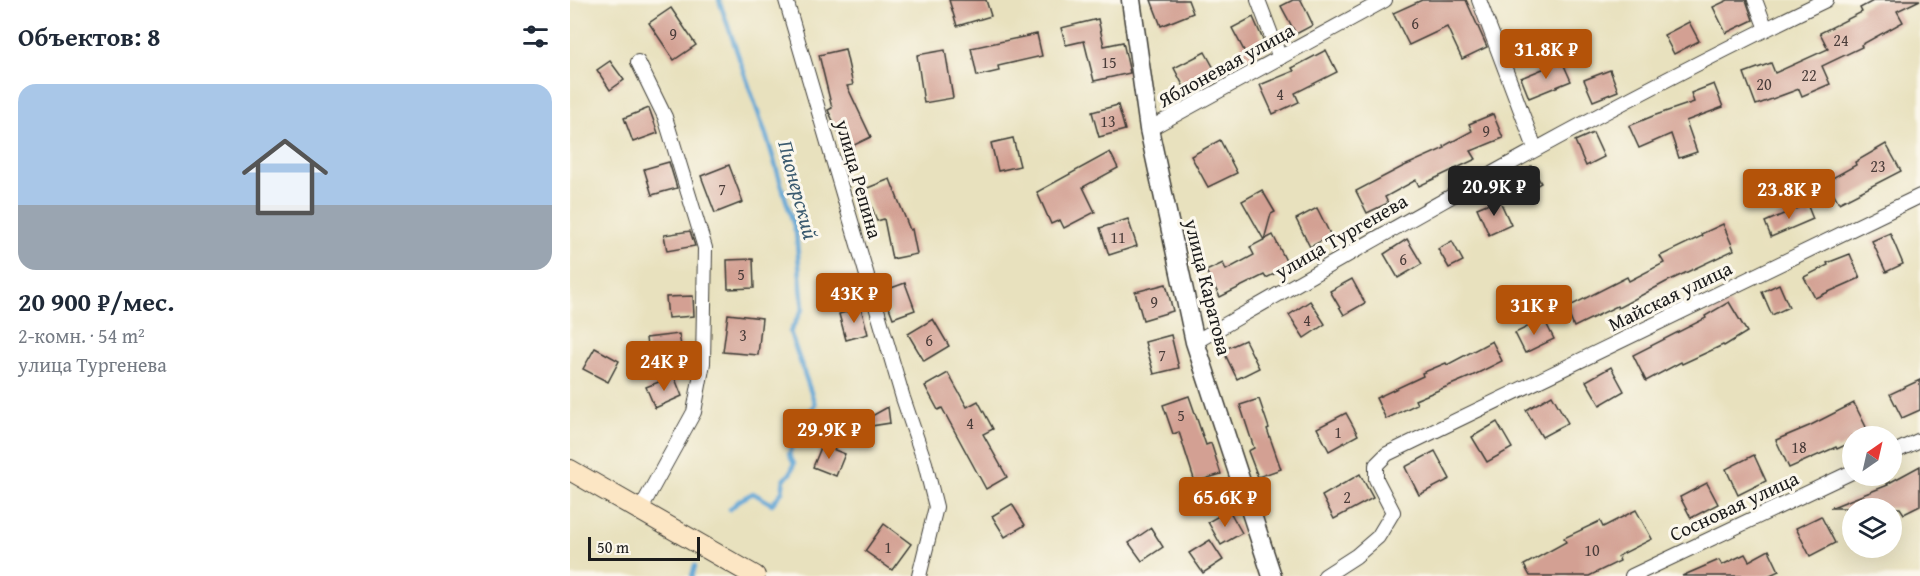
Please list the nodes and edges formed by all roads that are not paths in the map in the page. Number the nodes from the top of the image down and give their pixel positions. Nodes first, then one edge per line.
1 (786, 0) edge
2 (1131, 0) edge
3 (1258, 0) edge
4 (1384, 0) edge
5 (1479, 0) edge
6 (1755, 0) edge
7 (1826, 0) edge
8 (1766, 29) junction
9 (1280, 58) junction
10 (638, 62) dead end
11 (1149, 129) junction
12 (1535, 148) junction
13 (1920, 196) edge
14 (1196, 342) junction
15 (1920, 440) edge
16 (1902, 448) edge
17 (570, 470) edge
18 (1842, 477) edge
19 (640, 510) junction
20 (755, 576) edge
21 (919, 576) edge
22 (1272, 576) edge
23 (1325, 576) edge
24 (1632, 576) edge

1 - 21 street, улица Репина
2 - 11 street, улица Каратова
3 - 9 street
4 - 9 street, Яблоневая улица
5 - 12 street
6 - 8 street
7 - 8 street, улица Тургенева
8 - 12 street, улица Тургенева
9 - 11 street, Яблоневая улица
10 - 19 street
11 - 14 street, улица Каратова
12 - 14 street, улица Тургенева
13 - 23 street, Майская улица
14 - 22 street, улица Каратова
15 - 16 street
17 - 19 main road
18 - 24 street, Сосновая улица
19 - 20 main road

